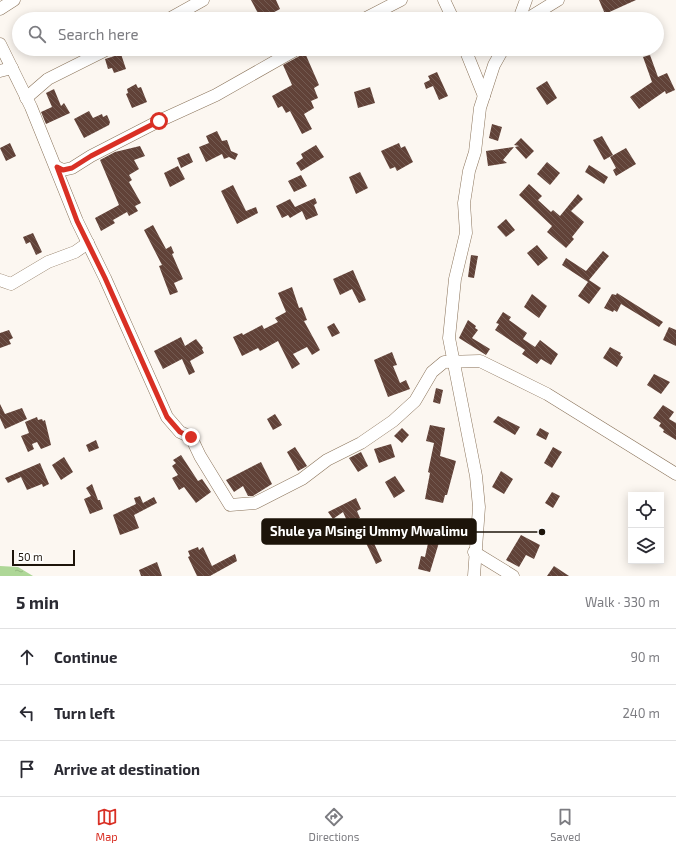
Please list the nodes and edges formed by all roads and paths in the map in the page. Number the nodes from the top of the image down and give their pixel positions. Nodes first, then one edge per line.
1 (14, 0) edge
2 (204, 0) edge
3 (401, 0) edge
4 (444, 0) edge
5 (526, 0) edge
6 (558, 0) edge
7 (0, 9) edge
8 (182, 12) edge
9 (378, 12) edge
10 (450, 12) edge
11 (522, 12) edge
12 (538, 12) edge
13 (0, 44) edge
14 (94, 56) edge
15 (285, 56) edge
16 (468, 56) edge
17 (499, 56) edge
18 (6, 70) edge
19 (484, 96) junction
20 (26, 98) junction
21 (57, 167) junction
22 (88, 243) junction
23 (0, 280) edge
24 (453, 362) junction
25 (676, 474) edge
26 (474, 552) junction
27 (474, 576) edge
28 (513, 576) edge

1 - 7 street
2 - 8 street
3 - 9 street
4 - 10 street
5 - 11 street
6 - 12 street
13 - 18 street
14 - 20 street
15 - 21 street
16 - 19 street
17 - 19 street
18 - 20 street
19 - 24 street
20 - 21 street
21 - 22 street
22 - 23 street
22 - 24 street
24 - 25 street
24 - 26 street
26 - 27 street
26 - 28 street

